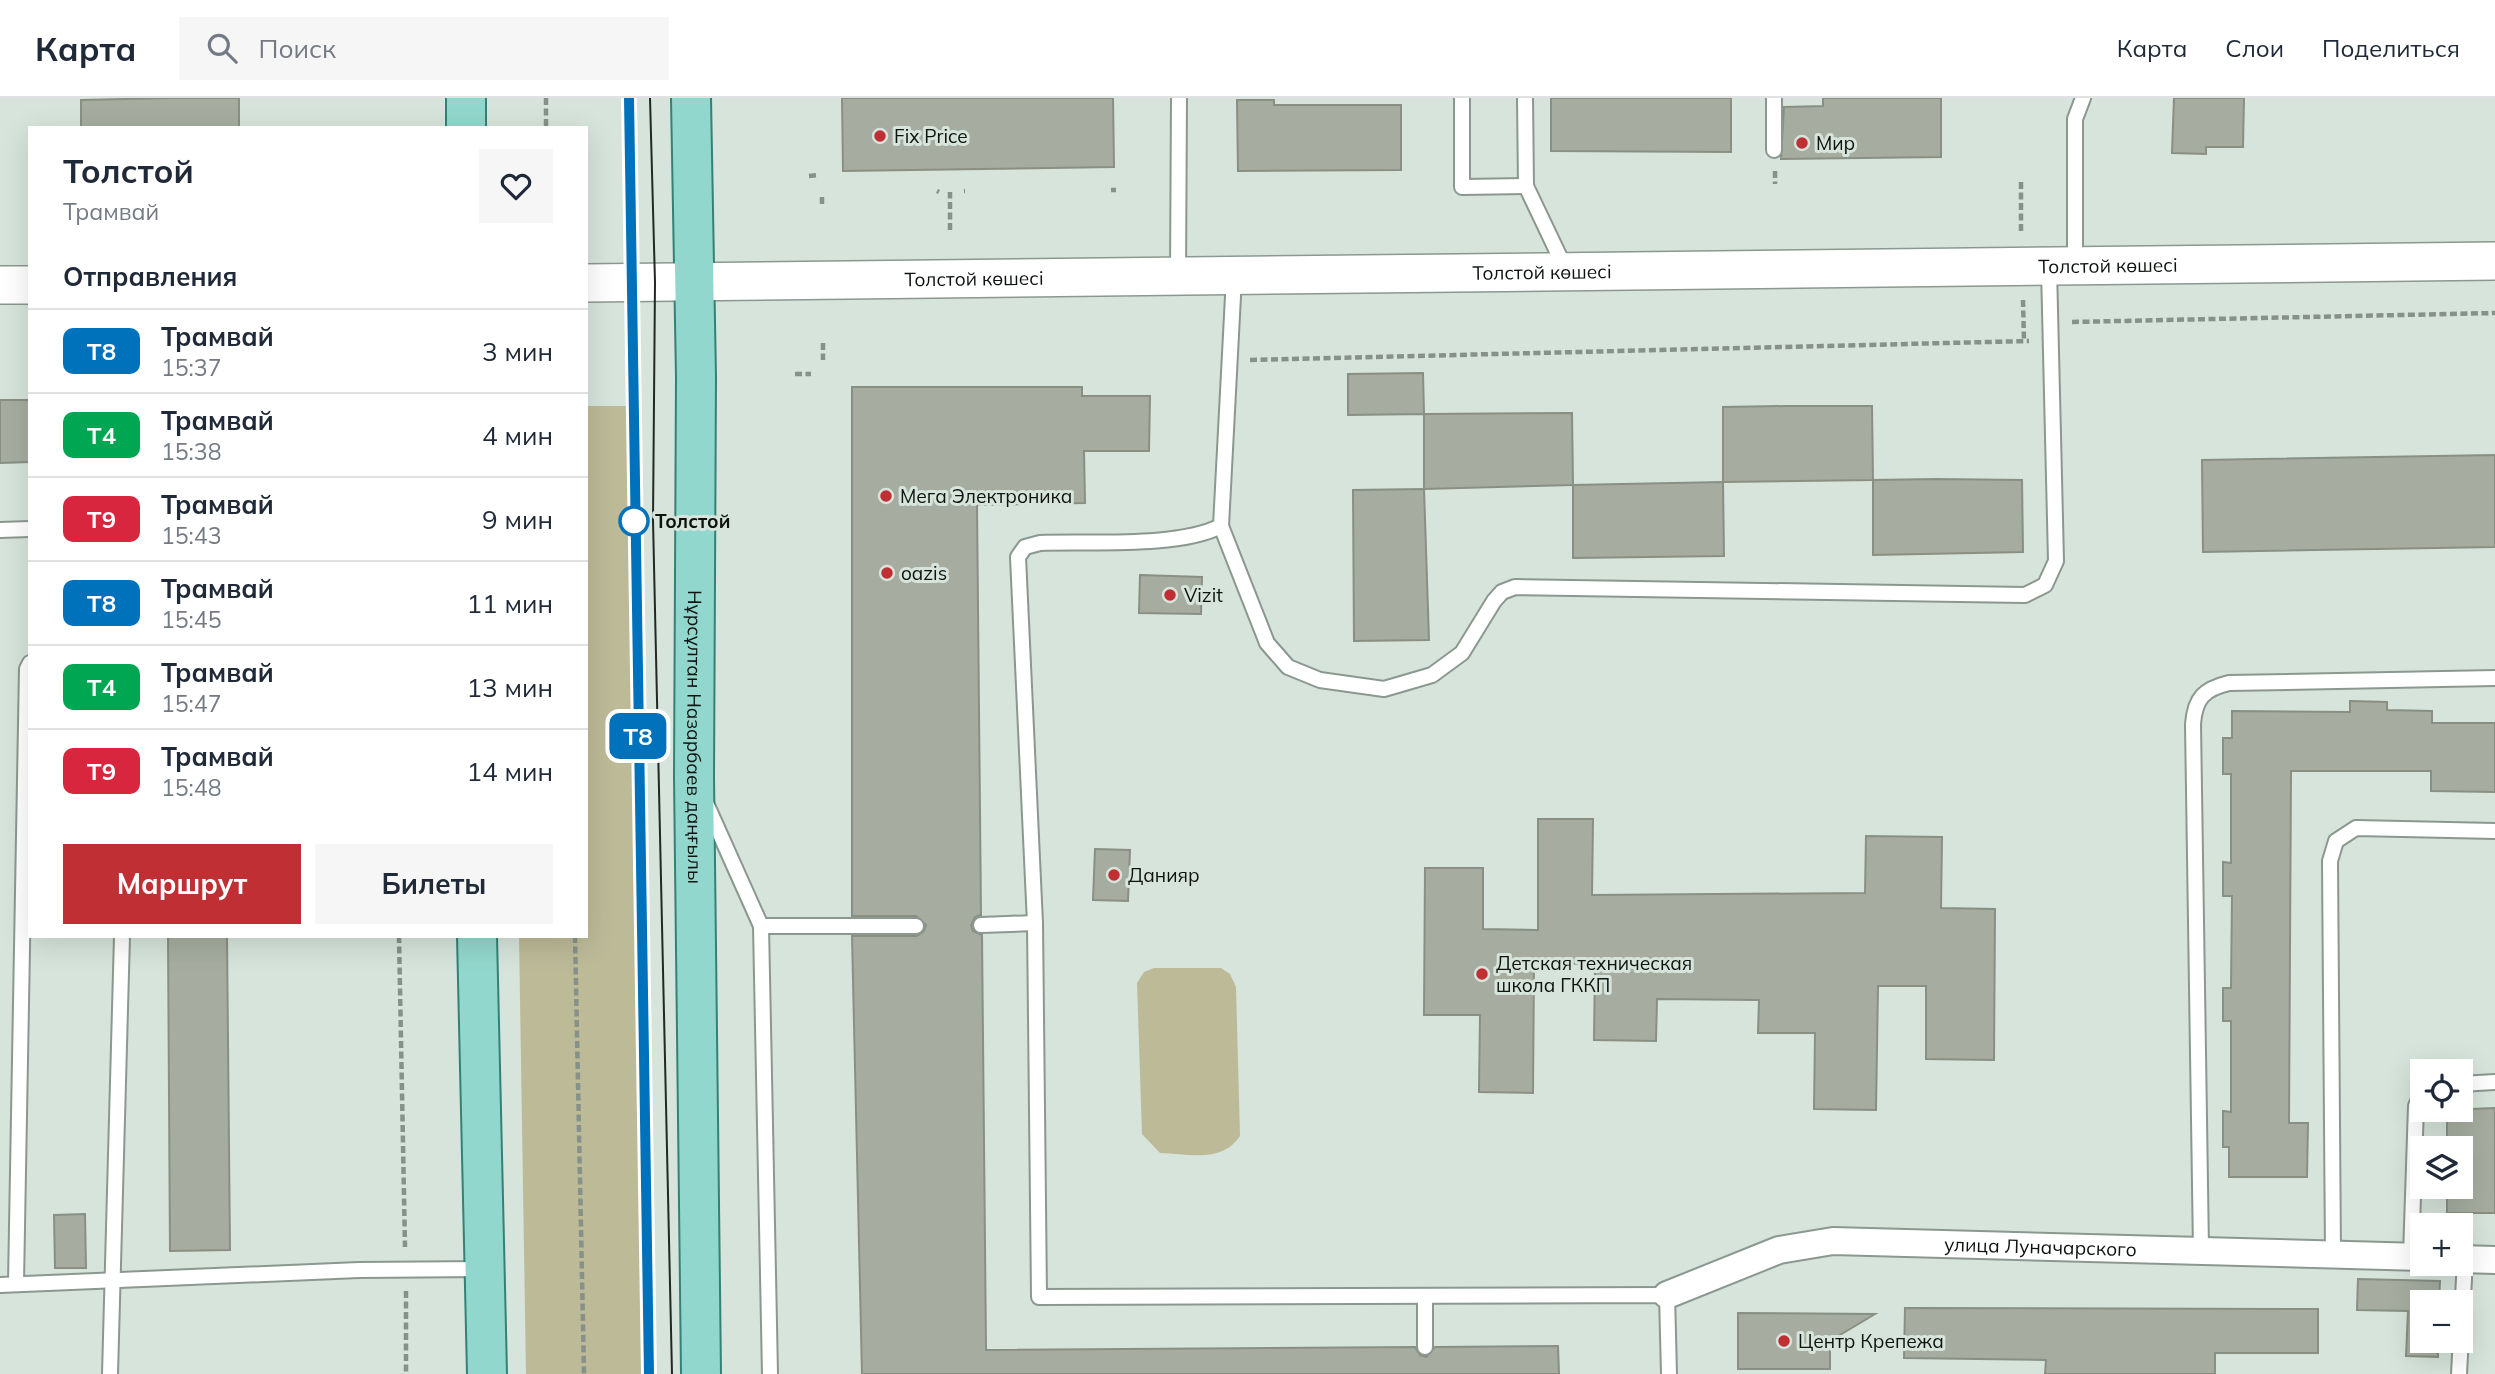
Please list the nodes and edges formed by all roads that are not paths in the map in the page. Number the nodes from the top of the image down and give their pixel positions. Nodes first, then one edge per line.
1 (466, 98) edge
2 (691, 98) edge
3 (1179, 98) edge
4 (1462, 98) edge
5 (1525, 98) edge
6 (1774, 98) edge
7 (2083, 98) edge
8 (466, 126) edge
9 (1774, 150) dead end
10 (1526, 186) junction
11 (2495, 261) edge
12 (2062, 264) junction
13 (1566, 270) junction
14 (1234, 277) junction
15 (1178, 278) junction
16 (695, 282) junction
17 (588, 283) edge
18 (0, 285) edge
19 (28, 285) edge
20 (1221, 526) junction
21 (28, 528) edge
22 (0, 530) edge
23 (28, 673) edge
24 (2495, 678) edge
25 (694, 777) junction
26 (2495, 831) edge
27 (1035, 923) junction
28 (981, 925) dead end
29 (761, 926) junction
30 (916, 926) dead end
31 (122, 938) edge
32 (477, 938) edge
33 (2495, 1082) edge
34 (2473, 1083) edge
35 (2416, 1122) edge
36 (2417, 1213) edge
37 (2201, 1250) junction
38 (2333, 1254) junction
39 (2410, 1257) edge
40 (2473, 1260) edge
41 (2495, 1261) edge
42 (484, 1269) junction
43 (2462, 1276) edge
44 (114, 1279) junction
45 (16, 1283) junction
46 (0, 1285) edge
47 (1667, 1295) junction
48 (1425, 1296) junction
49 (1425, 1347) dead end
50 (110, 1374) edge
51 (487, 1374) edge
52 (701, 1374) edge
53 (770, 1374) edge
54 (1669, 1374) edge
55 (2459, 1374) edge

1 - 8 main road
2 - 16 main road, Нұрсұлтан Назарбаев даңғылы
3 - 15 lane
4 - 10 lane
5 - 10 lane
6 - 9 lane
7 - 12 lane
10 - 13 lane
11 - 12 main road, Толстой көшесі
12 - 13 main road, Толстой көшесі
12 - 20 lane
13 - 14 main road, Толстой көшесі
14 - 15 main road, Толстой көшесі
14 - 20 lane
15 - 16 main road, Толстой көшесі
16 - 17 main road, Толстой көшесі
16 - 25 main road, Нұрсұлтан Назарбаев даңғылы
18 - 19 main road
20 - 27 lane
21 - 22 lane
23 - 45 lane
24 - 37 lane
25 - 29 lane
25 - 52 main road, Нұрсұлтан Назарбаев даңғылы
26 - 38 lane
27 - 28 lane
27 - 48 lane
29 - 30 lane
29 - 53 lane
31 - 44 lane
32 - 42 main road
33 - 34 lane
35 - 36 lane
37 - 38 street, улица Луначарского
37 - 47 street, улица Луначарского
38 - 39 street, улица Луначарского
40 - 41 street
42 - 44 lane
42 - 51 main road
43 - 55 lane
44 - 45 lane
44 - 50 lane
45 - 46 lane
47 - 48 lane
47 - 54 lane
48 - 49 lane

